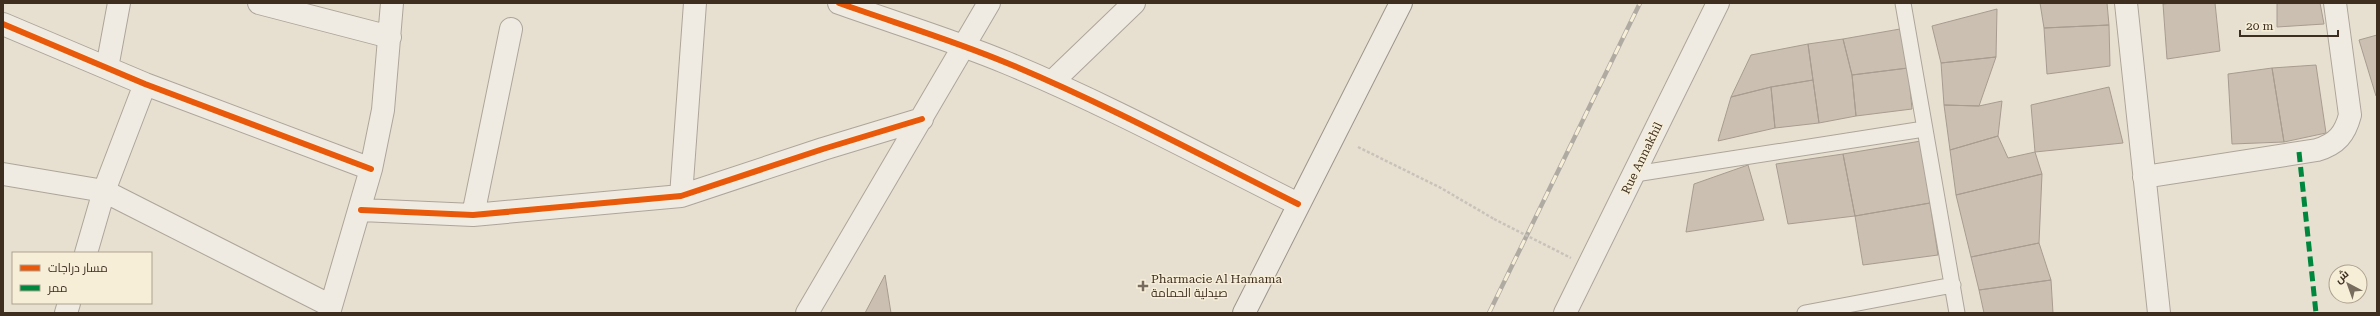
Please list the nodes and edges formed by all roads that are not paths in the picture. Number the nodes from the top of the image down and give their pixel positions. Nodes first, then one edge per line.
1 (119, 3) edge
2 (259, 3) edge
3 (392, 3) edge
4 (695, 3) edge
5 (839, 3) edge
6 (989, 3) edge
7 (1134, 3) edge
8 (1401, 3) edge
9 (1718, 3) edge
10 (1903, 3) edge
11 (2126, 3) edge
12 (2335, 3) edge
13 (3, 24) edge
14 (510, 29) dead end
15 (390, 37) junction
16 (965, 46) junction
17 (107, 68) junction
18 (1052, 82) junction
19 (145, 84) junction
20 (922, 119) junction
21 (1924, 129) junction
22 (371, 169) junction
23 (3, 174) edge
24 (1635, 174) junction
25 (2144, 177) junction
26 (104, 191) junction
27 (681, 196) junction
28 (1298, 204) junction
29 (361, 210) junction
30 (473, 215) junction
31 (86, 252) edge
32 (1953, 285) junction
33 (330, 310) edge
34 (807, 313) edge
35 (1244, 313) edge
36 (1565, 313) edge
37 (1805, 313) edge
38 (1957, 313) edge
39 (2159, 313) edge

1 - 17 street
2 - 15 street
3 - 15 street
4 - 27 street
5 - 16 street
6 - 16 street
7 - 18 street
8 - 28 street
9 - 24 street, Rue Annakhil
10 - 21 lane
11 - 25 street
12 - 25 street
13 - 17 street
14 - 30 street
15 - 22 street
16 - 18 street
16 - 20 street
17 - 19 street
18 - 28 street
19 - 22 street
19 - 26 street
20 - 27 street
20 - 34 street
21 - 24 lane
21 - 32 lane
22 - 29 street
23 - 26 street
24 - 36 street, Rue Annakhil
25 - 39 street
26 - 31 street
26 - 33 street
27 - 30 street
28 - 35 street
29 - 30 street
29 - 33 street
32 - 37 lane
32 - 38 lane

